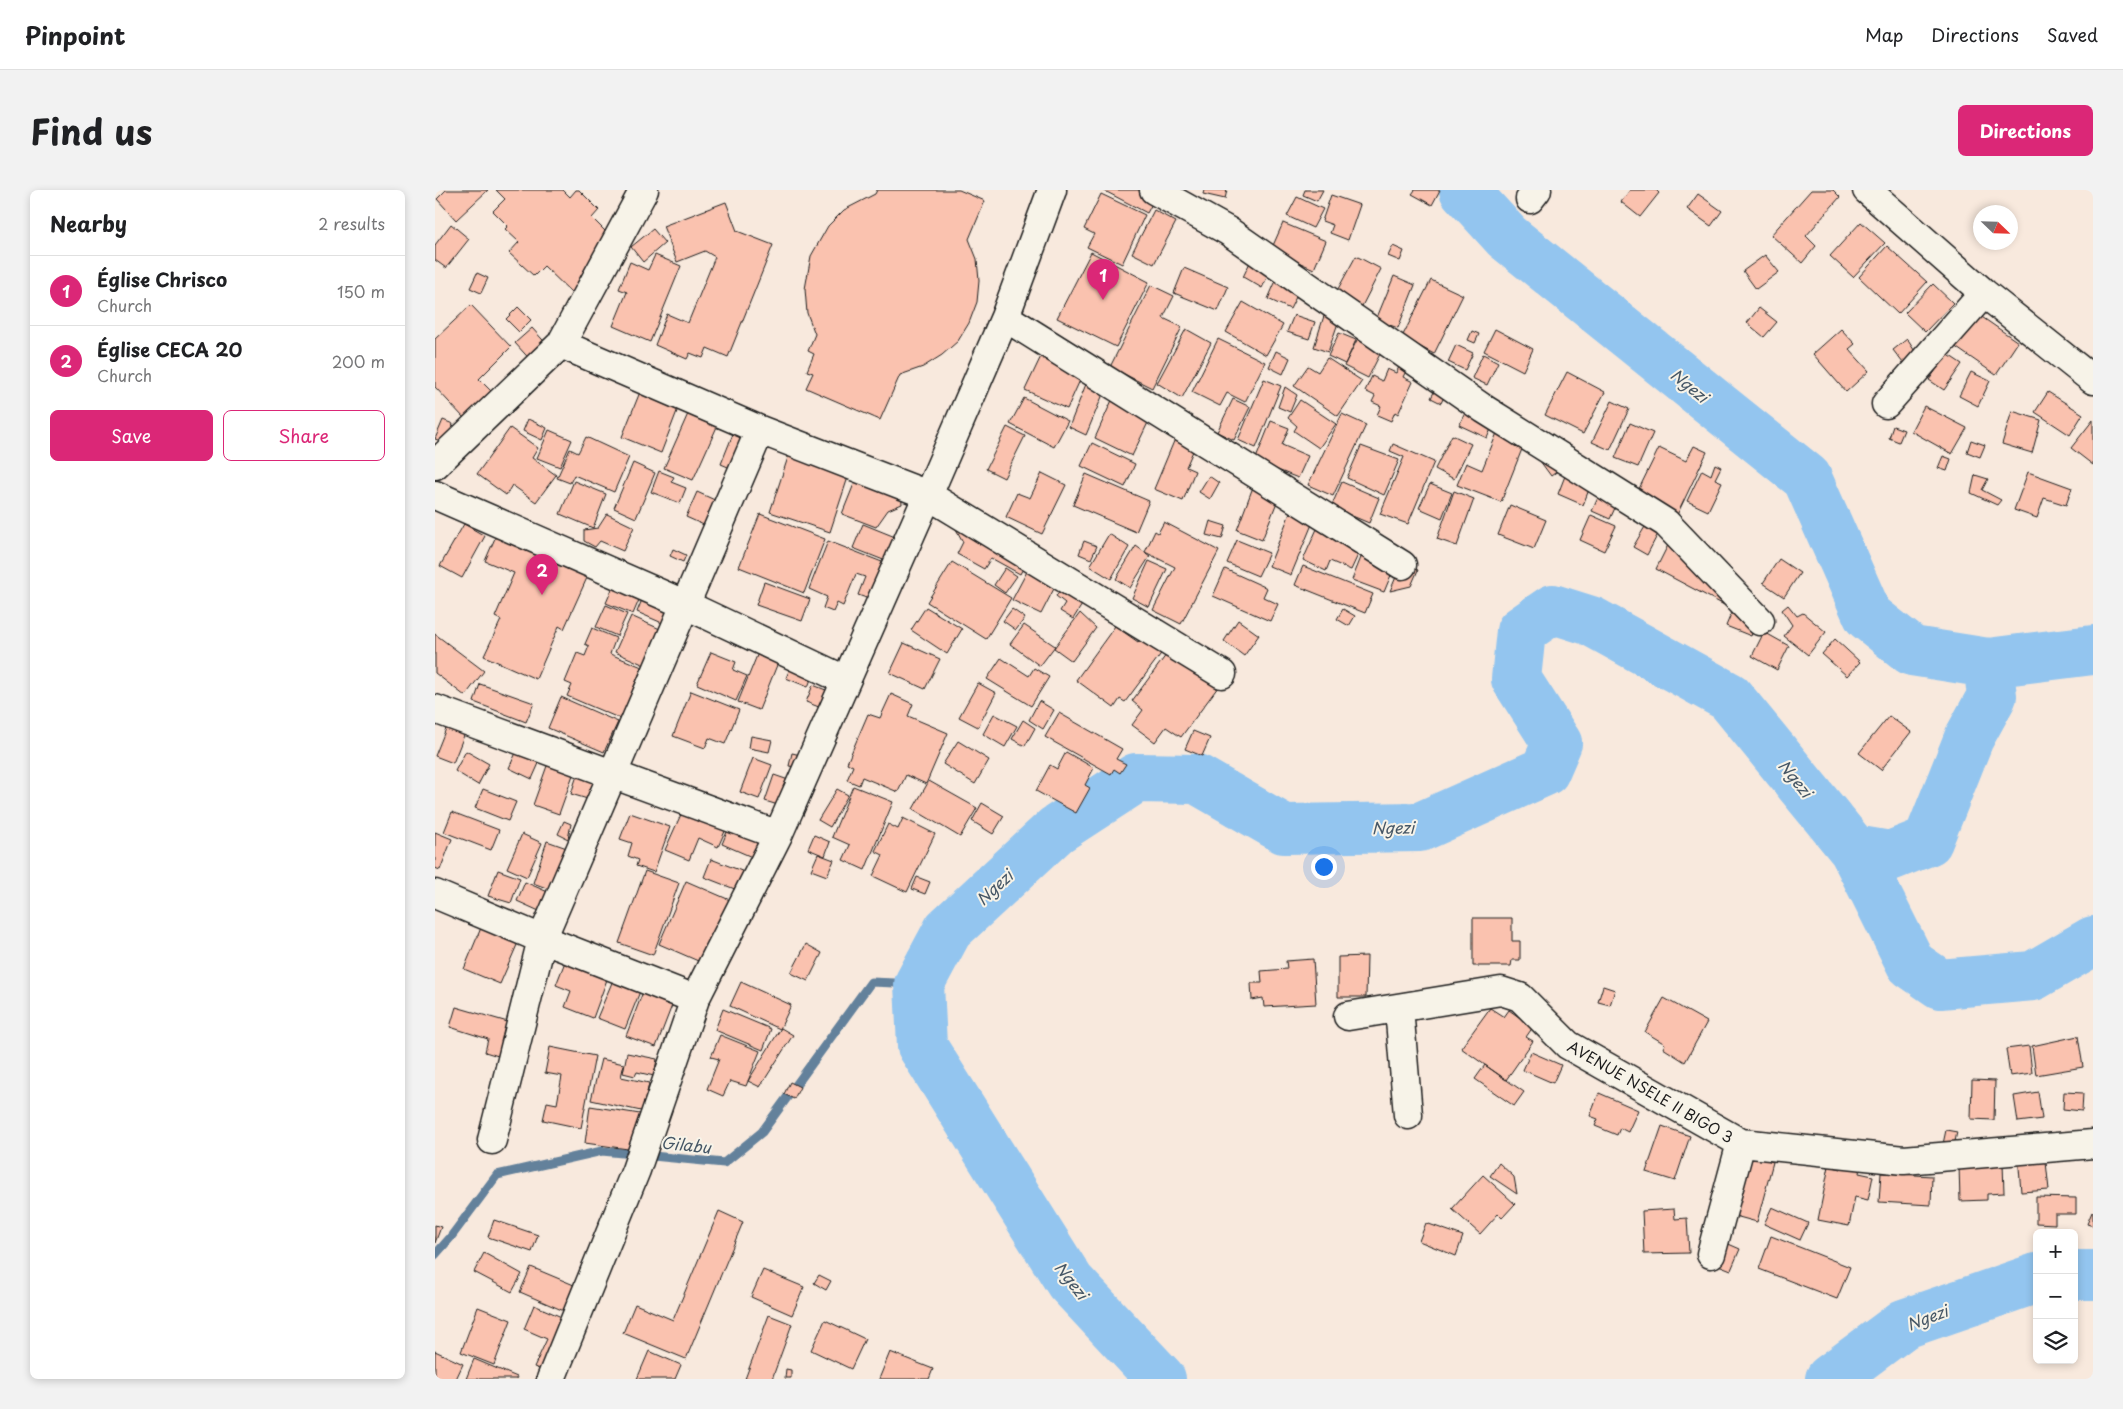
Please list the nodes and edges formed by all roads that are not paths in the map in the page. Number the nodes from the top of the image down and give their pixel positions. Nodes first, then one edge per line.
1 (644, 190) edge
2 (1052, 190) edge
3 (1154, 190) edge
4 (1867, 190) edge
5 (1984, 293) junction
6 (1005, 317) junction
7 (561, 344) junction
8 (2093, 380) edge
9 (1886, 404) dead end
10 (760, 430) junction
11 (435, 465) edge
12 (435, 495) edge
13 (928, 496) junction
14 (1402, 564) dead end
15 (684, 604) junction
16 (1760, 621) dead end
17 (1222, 674) dead end
18 (845, 680) junction
19 (435, 710) edge
20 (612, 775) junction
21 (778, 835) junction
22 (435, 894) edge
23 (542, 939) junction
24 (695, 998) junction
25 (1399, 1008) junction
26 (1348, 1016) dead end
27 (1408, 1115) dead end
28 (492, 1140) dead end
29 (1741, 1143) junction
30 (2093, 1144) edge
31 (1711, 1254) dead end
32 (551, 1379) edge

1 - 7 street
2 - 6 street
3 - 16 street
4 - 5 street
5 - 8 street
5 - 9 street
6 - 13 street
6 - 14 street
7 - 10 street
7 - 11 street
10 - 13 street
10 - 15 street
12 - 15 street
13 - 17 street
13 - 18 street
15 - 18 street
15 - 20 street
18 - 21 street
19 - 20 street
20 - 21 street
20 - 23 street
21 - 24 street
22 - 23 street
23 - 24 street
23 - 28 street
24 - 32 street
25 - 26 street, AVENUE NSELE II BIGO 3
25 - 27 street
25 - 29 street, AVENUE NSELE II BIGO 3
29 - 30 street, AVENUE NSELE II BIGO 3
29 - 31 street

